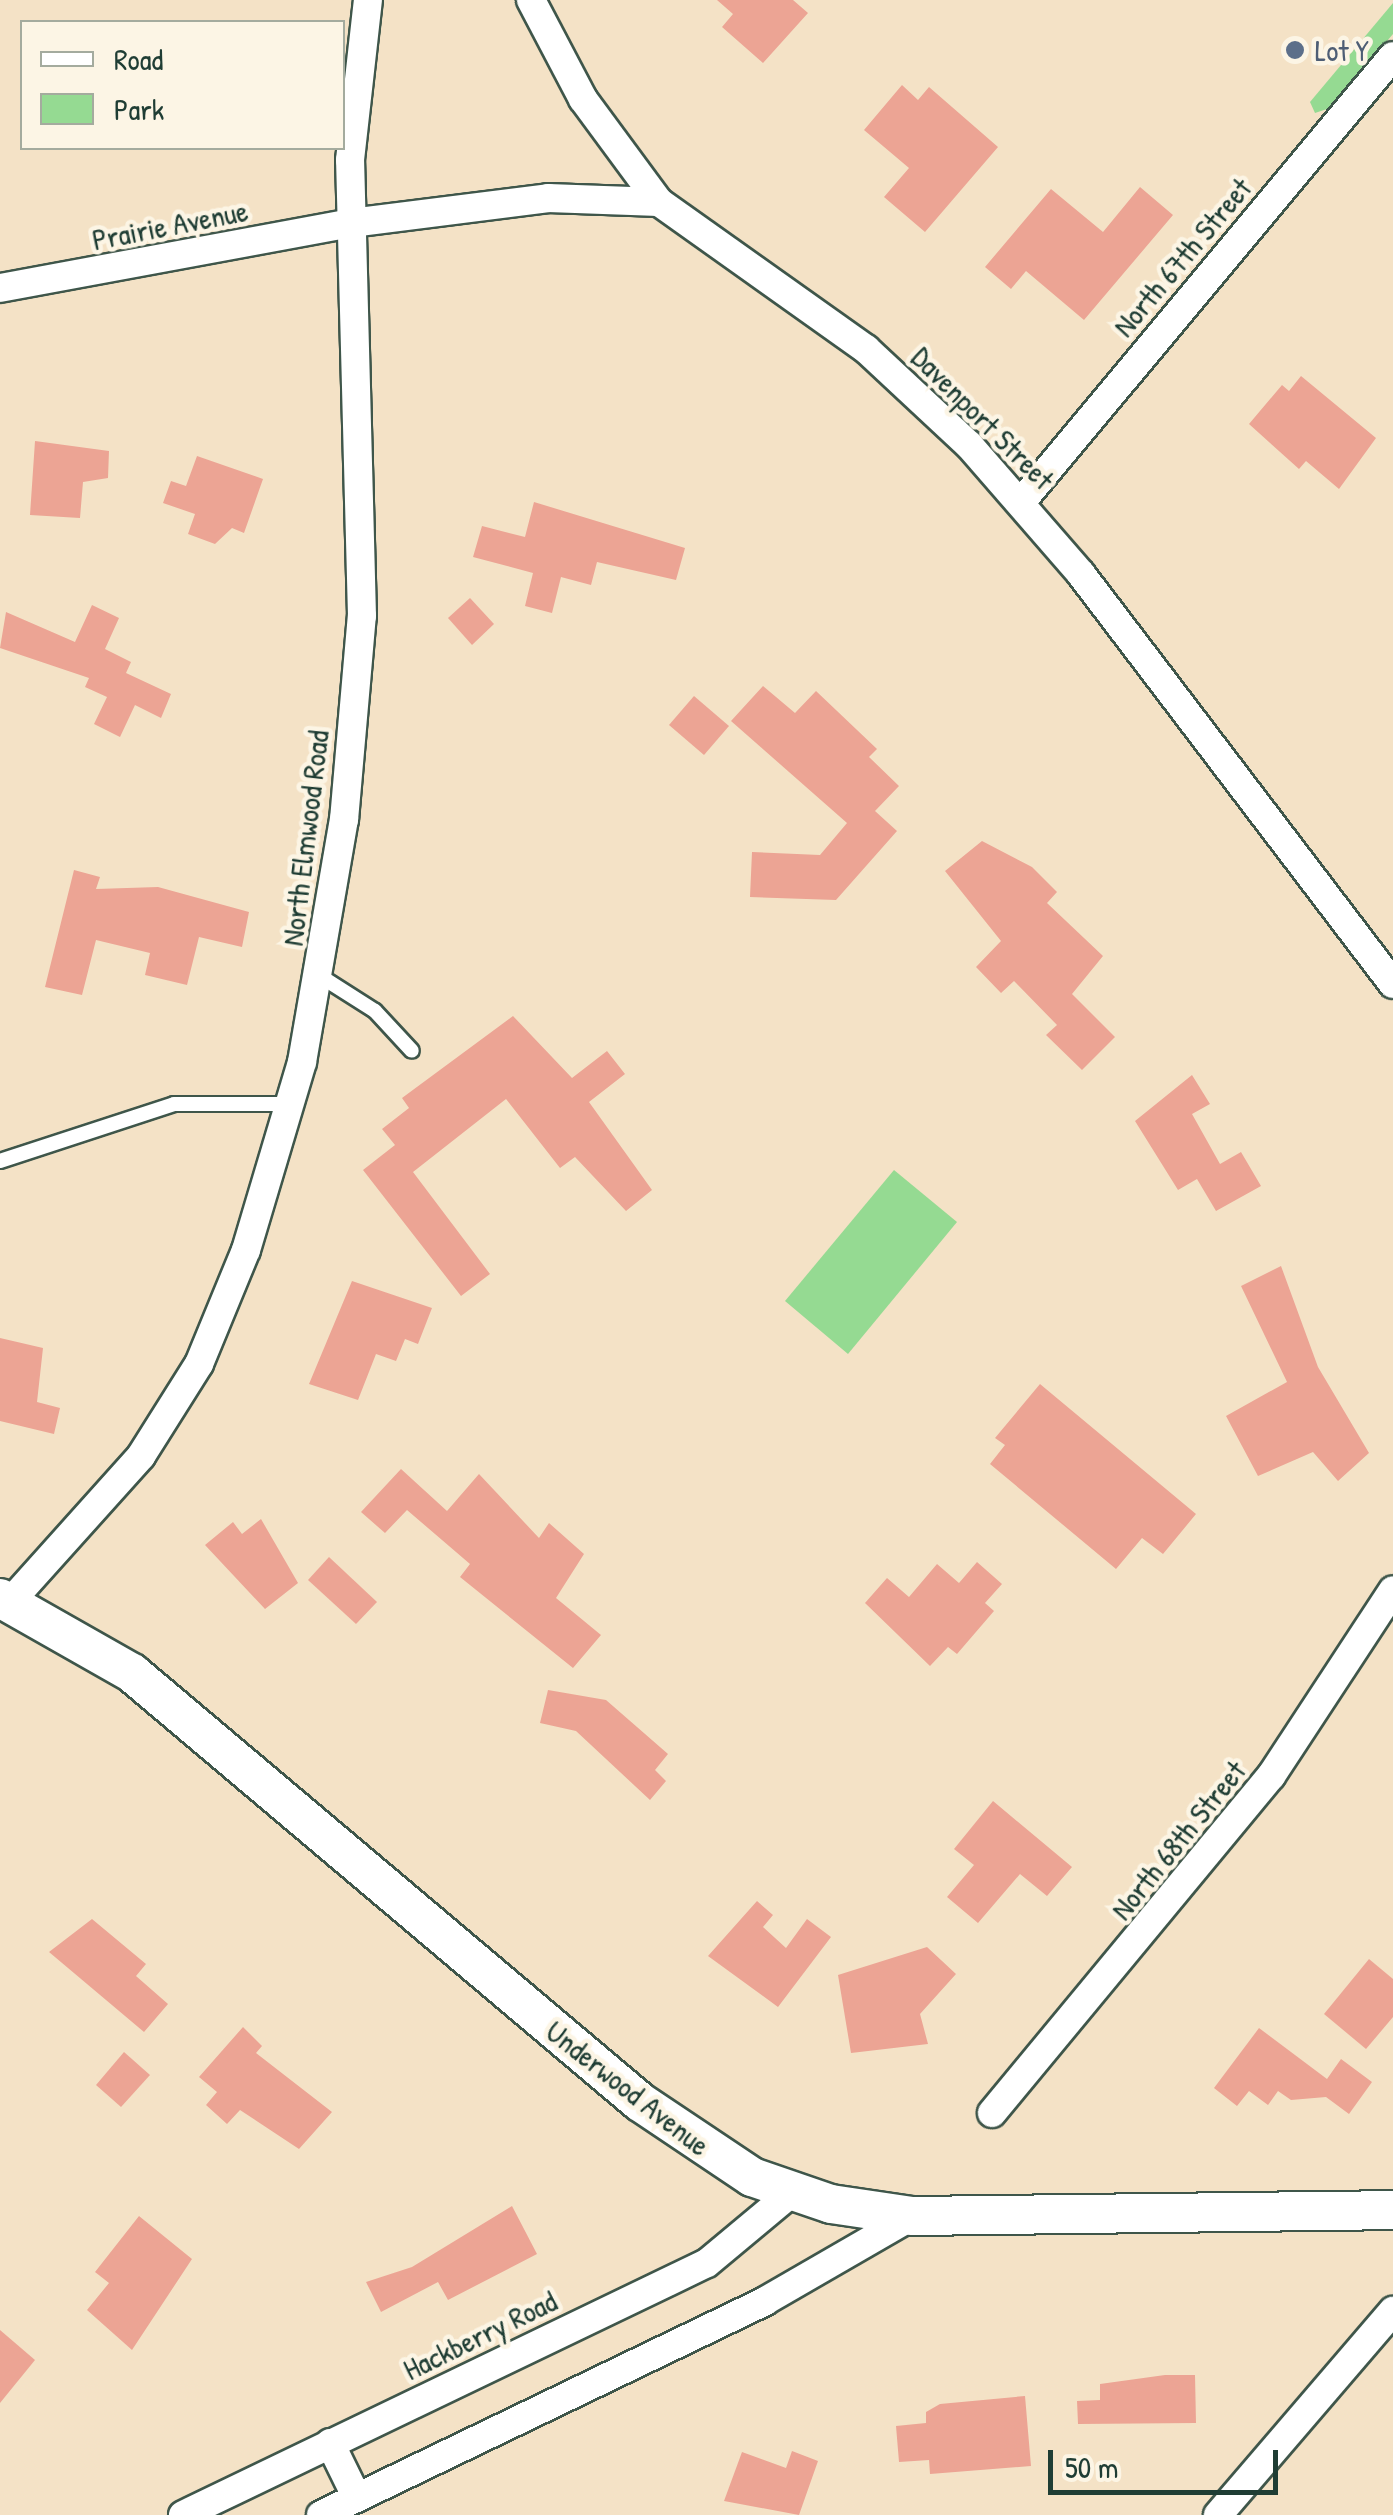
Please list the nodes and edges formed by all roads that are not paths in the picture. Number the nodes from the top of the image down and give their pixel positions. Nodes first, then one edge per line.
1 (368, 0) edge
2 (531, 0) edge
3 (1393, 56) edge
4 (659, 202) junction
5 (352, 224) junction
6 (0, 288) edge
7 (1022, 501) junction
8 (320, 976) junction
9 (1393, 984) edge
10 (412, 1051) dead end
11 (290, 1104) junction
12 (0, 1161) edge
13 (1393, 1590) edge
14 (6, 1600) edge
15 (992, 2113) dead end
16 (791, 2193) junction
17 (1393, 2210) edge
18 (912, 2216) junction
19 (1393, 2311) edge
20 (330, 2443) junction
21 (357, 2498) junction
22 (183, 2515) edge
23 (321, 2515) edge
24 (1218, 2515) edge

1 - 5 street, North Elmwood Road
2 - 4 street
3 - 7 street, North 67th Street
4 - 5 street
4 - 7 street, Davenport Street
5 - 6 street, Prairie Avenue
5 - 8 street, North Elmwood Road
7 - 9 street, Davenport Street
8 - 10 lane
8 - 11 street, North Elmwood Road
11 - 12 lane
11 - 14 street, North Elmwood Road
13 - 15 street, North 68th Street
14 - 16 main road, Underwood Avenue
16 - 18 main road, Underwood Avenue
16 - 20 street, Hackberry Road
17 - 18 main road, Underwood Avenue
18 - 21 street
19 - 24 street
20 - 21 street
20 - 22 street, Hackberry Road
21 - 23 street

